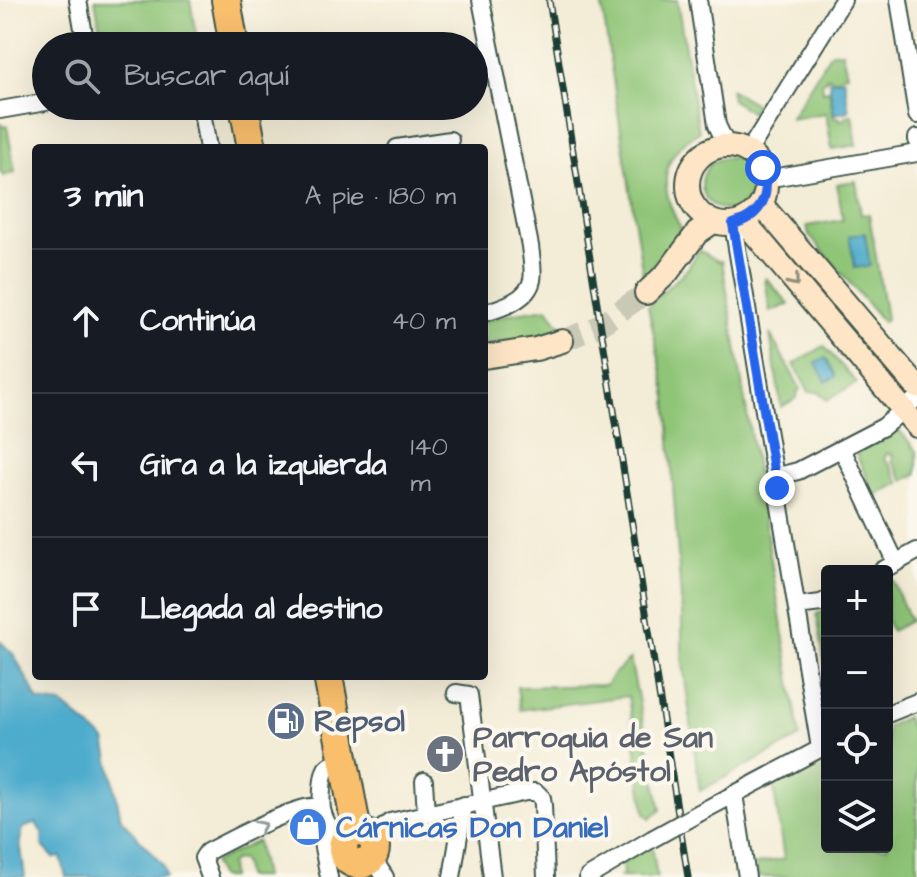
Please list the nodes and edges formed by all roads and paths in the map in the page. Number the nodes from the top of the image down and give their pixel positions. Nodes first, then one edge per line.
1 (78, 0) edge
2 (212, 0) edge
3 (226, 0) edge
4 (481, 0) edge
5 (698, 0) edge
6 (843, 0) edge
7 (899, 0) edge
8 (84, 32) edge
9 (218, 32) edge
10 (232, 32) edge
11 (487, 32) edge
12 (488, 35) edge
13 (32, 104) edge
14 (0, 110) edge
15 (917, 115) edge
16 (203, 120) edge
17 (232, 120) edge
18 (247, 120) edge
19 (450, 140) dead end
20 (207, 144) edge
21 (236, 144) edge
22 (251, 144) edge
23 (424, 144) edge
24 (729, 148) junction
25 (917, 153) edge
26 (766, 179) junction
27 (761, 204) junction
28 (718, 223) junction
29 (646, 293) tunnel mouth
30 (488, 312) edge
31 (562, 341) tunnel mouth
32 (488, 356) edge
33 (917, 387) edge
34 (913, 411) edge
35 (842, 449) junction
36 (782, 475) dead end
37 (917, 551) edge
38 (887, 565) edge
39 (892, 565) edge
40 (821, 603) edge
41 (797, 606) junction
42 (329, 680) edge
43 (456, 693) dead end
44 (917, 702) edge
45 (893, 712) edge
46 (821, 731) edge
47 (821, 749) edge
48 (343, 761) junction
49 (424, 781) dead end
50 (734, 794) junction
51 (481, 802) junction
52 (464, 805) junction
53 (319, 814) junction
54 (426, 814) junction
55 (366, 858) edge
56 (210, 877) edge
57 (329, 877) edge
58 (452, 877) edge
59 (492, 877) edge
60 (546, 877) edge
61 (588, 877) edge
62 (747, 877) edge

1 - 8 street
2 - 9 highway
3 - 10 highway
4 - 11 street
5 - 24 street
6 - 24 street
7 - 15 street
12 - 30 street
13 - 14 street
16 - 20 street
17 - 21 highway
18 - 22 highway
19 - 23 street
24 - 26 main road
24 - 28 main road
25 - 26 street
26 - 27 main road
27 - 28 main road
27 - 33 main road
28 - 29 main road
28 -> 34 main road
28 - 41 street
31 - 32 main road
34 - 35 street
35 - 36 street
35 - 38 street
37 - 39 street
40 - 41 street
41 - 46 street
42 - 48 highway
43 - 51 street
44 - 45 street
47 - 50 street
48 - 53 street
48 - 55 highway
49 - 54 street
50 - 61 street, bridge
50 - 62 street
51 - 52 street
51 - 59 street
51 - 60 street
52 - 54 street
52 - 58 street
53 - 55 street
56 -> 53 street
53 - 57 street
54 - 55 street

